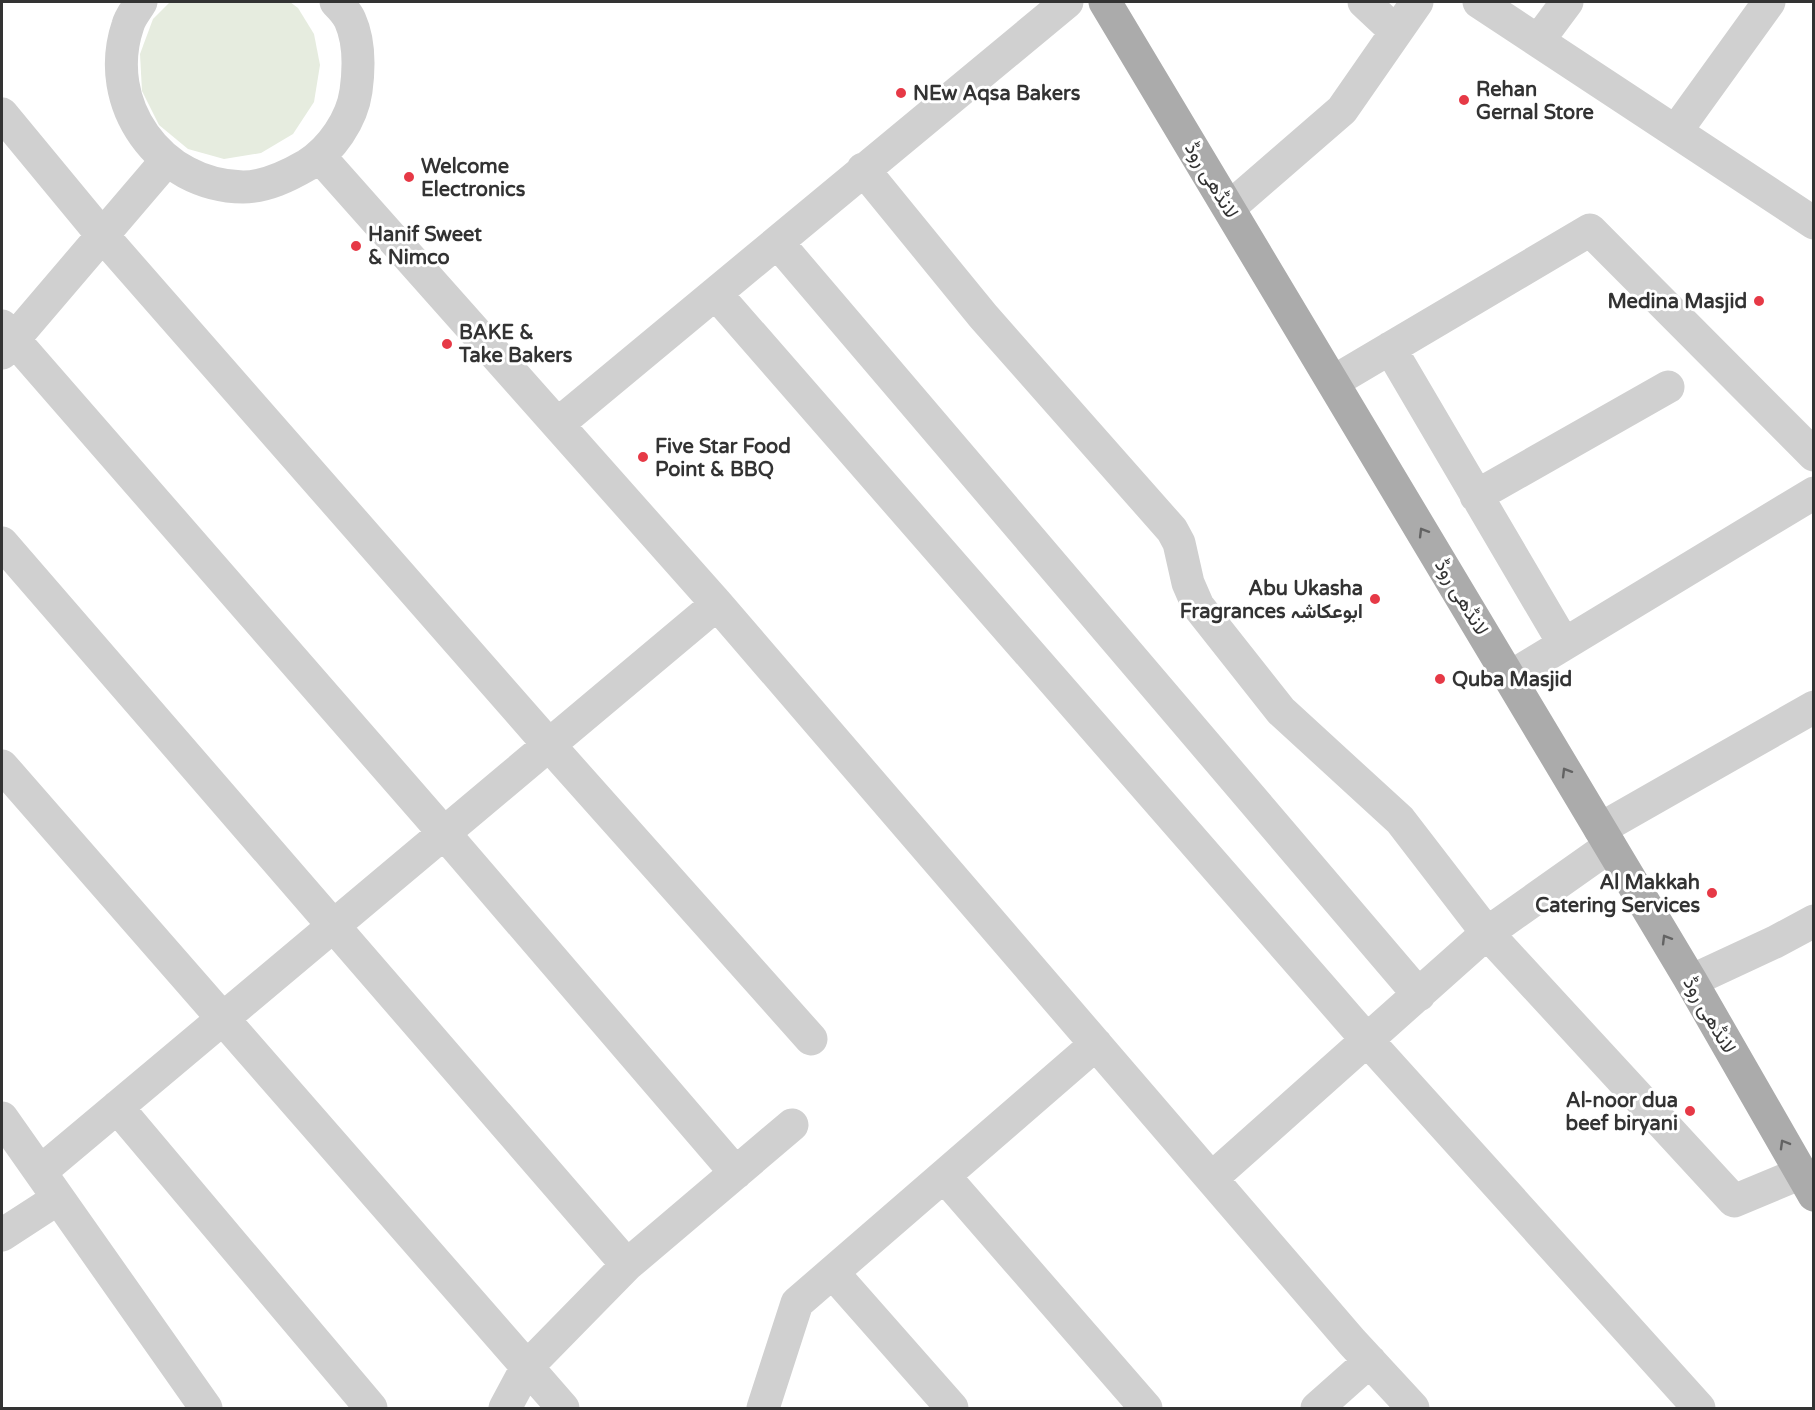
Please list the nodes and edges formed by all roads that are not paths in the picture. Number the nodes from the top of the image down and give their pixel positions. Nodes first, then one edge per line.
1 (141, 2) edge
2 (336, 2) edge
3 (1067, 2) edge
4 (1105, 2) edge
5 (1364, 2) edge
6 (1417, 2) edge
7 (1479, 2) edge
8 (1567, 2) edge
9 (1769, 2) edge
10 (1396, 32) junction
11 (1538, 41) junction
12 (2, 114) edge
13 (1676, 131) junction
14 (320, 157) junction
15 (166, 161) junction
16 (863, 169) junction
17 (1229, 208) junction
18 (1809, 210) edge
19 (102, 235) junction
20 (778, 243) junction
21 (716, 294) junction
22 (5, 339) edge
23 (1390, 348) junction
24 (1333, 382) junction
25 (1668, 387) dead end
26 (558, 424) junction
27 (1814, 455) edge
28 (1814, 494) edge
29 (1476, 496) junction
30 (2, 543) edge
31 (717, 604) junction
32 (1564, 644) junction
33 (1509, 677) junction
34 (1814, 706) edge
35 (549, 744) junction
36 (2, 766) edge
37 (444, 833) junction
38 (1605, 838) junction
39 (1814, 921) edge
40 (334, 925) junction
41 (1487, 933) junction
42 (1691, 981) junction
43 (1419, 995) junction
44 (221, 1019) junction
45 (811, 1039) dead end
46 (1367, 1041) junction
47 (1096, 1044) junction
48 (117, 1107) junction
49 (2, 1118) edge
50 (792, 1125) dead end
51 (40, 1172) junction
52 (736, 1173) junction
53 (944, 1176) junction
54 (1212, 1178) junction
55 (1807, 1184) edge
56 (45, 1208) dead end
57 (2, 1236) edge
58 (627, 1265) junction
59 (833, 1273) junction
60 (1370, 1361) junction
61 (527, 1368) junction
62 (206, 1408) edge
63 (371, 1408) edge
64 (505, 1408) edge
65 (563, 1408) edge
66 (763, 1408) edge
67 (952, 1408) edge
68 (1146, 1408) edge
69 (1317, 1408) edge
70 (1413, 1408) edge
71 (1699, 1408) edge

1 - 15 street
2 - 14 street
3 - 16 street
4 - 17 main road, لانڈھی روڈ
5 - 10 street
6 - 10 street
7 - 11 street
8 - 11 street
9 - 13 street
10 - 17 street
11 - 13 street
12 - 19 street
13 - 18 street
14 - 15 street
14 - 26 street
15 - 19 street
16 - 20 street
16 - 41 street
17 - 24 main road, لانڈھی روڈ
19 - 22 street
19 - 35 street
20 - 21 street
20 - 43 street
21 - 26 street
21 - 46 street
22 - 37 street
23 - 24 street
23 - 27 street
23 - 29 street
33 -> 24 main road, لانڈھی روڈ
25 - 29 street
26 - 31 street
28 - 32 street
29 - 32 street
30 - 40 street
31 - 35 street
31 - 47 street
32 - 33 street
38 -> 33 main road, لانڈھی روڈ
34 - 38 street
35 - 37 street
35 - 45 street
36 - 44 street
37 - 40 street
37 - 52 street
38 - 41 street
42 -> 38 main road, لانڈھی روڈ
39 - 42 street
40 - 44 street
40 - 58 street
41 - 43 street
41 - 55 street
55 -> 42 main road, لانڈھی روڈ
43 - 46 street
44 - 48 street
44 - 61 street
46 - 54 street
46 - 71 street
47 - 53 street
47 - 54 street
48 - 51 street
48 - 63 street
49 - 51 street
50 - 52 street
51 - 62 street
52 - 58 street
53 - 59 street
53 - 68 street
54 - 60 street
56 - 57 street
58 - 61 street
59 - 66 street
59 - 67 street
60 - 69 street
60 - 70 street
61 - 64 street
61 - 65 street

